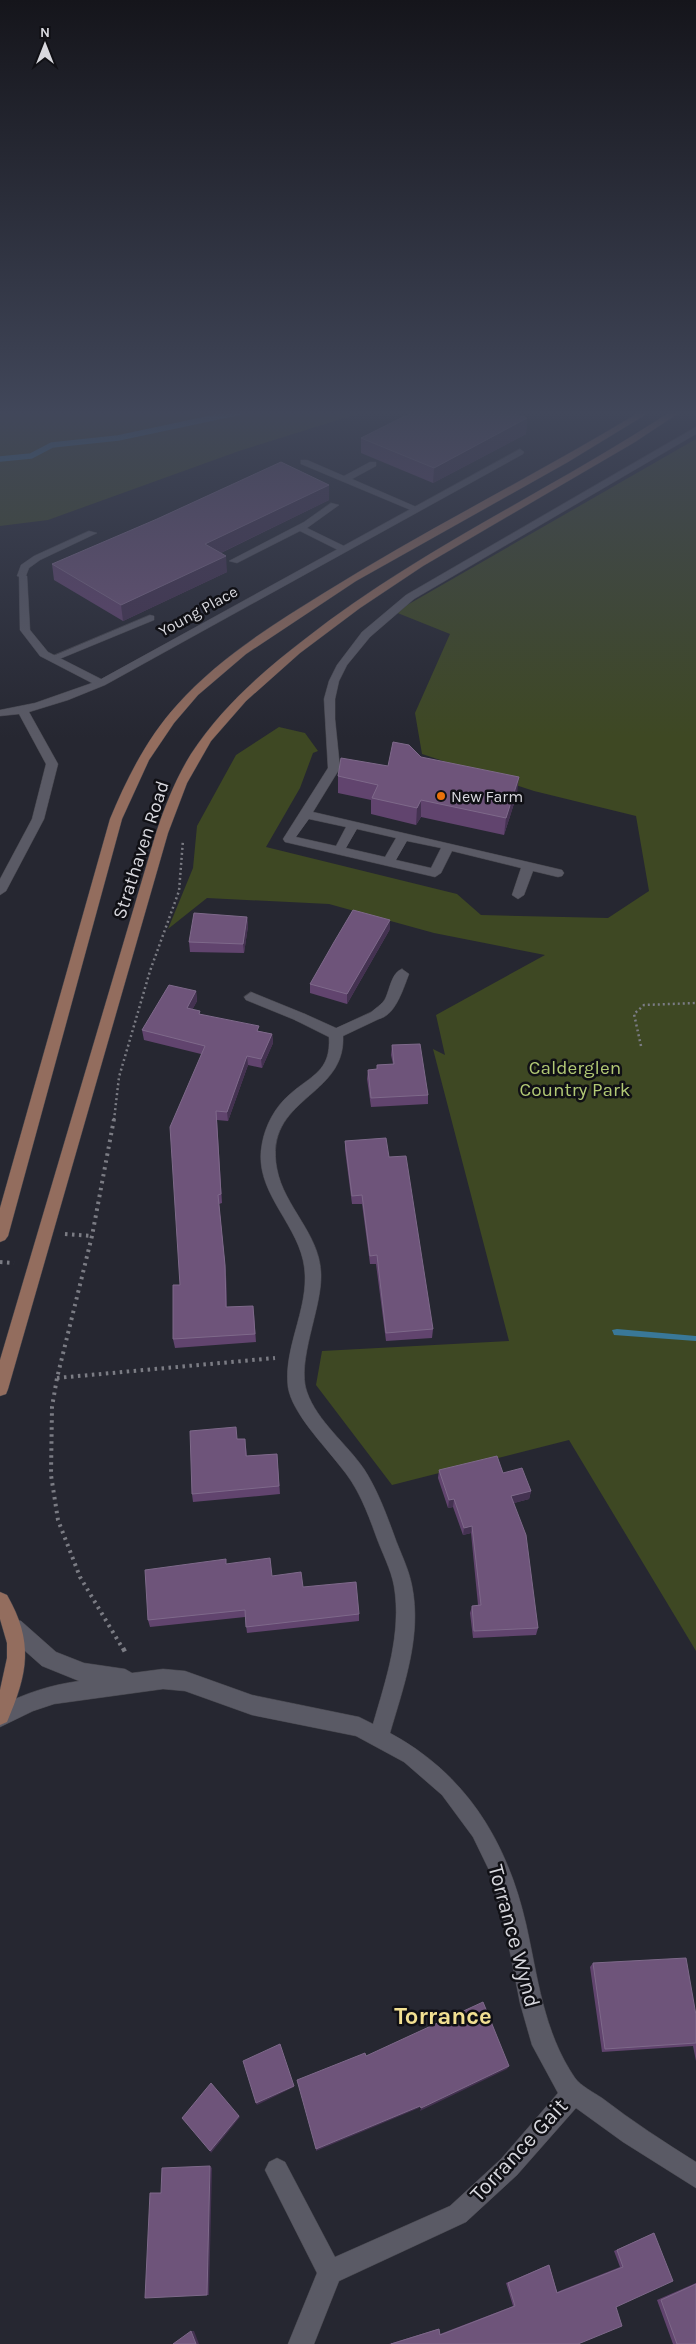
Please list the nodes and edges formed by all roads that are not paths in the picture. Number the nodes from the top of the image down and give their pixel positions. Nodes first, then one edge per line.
1 (313, 519) edge
2 (397, 519) edge
3 (454, 519) edge
4 (493, 519) edge
5 (542, 519) edge
6 (300, 528) junction
7 (92, 533) dead end
8 (343, 549) junction
9 (234, 561) dead end
10 (150, 618) dead end
11 (53, 658) junction
12 (101, 683) junction
13 (23, 711) junction
14 (0, 713) edge
15 (304, 814) junction
16 (353, 825) junction
17 (403, 836) junction
18 (448, 846) junction
19 (339, 851) junction
20 (390, 862) junction
21 (528, 866) junction
22 (558, 873) dead end
23 (0, 891) edge
24 (518, 895) dead end
25 (402, 974) dead end
26 (251, 997) dead end
27 (336, 1034) junction
28 (0, 1236) edge
29 (0, 1389) edge
30 (0, 1601) edge
31 (14, 1628) junction
32 (141, 1681) junction
33 (0, 1716) edge
34 (379, 1737) junction
35 (574, 2092) junction
36 (277, 2170) dead end
37 (696, 2176) edge
38 (330, 2272) junction
39 (301, 2344) edge

1 - 6 street
2 - 8 street, Young Place
3 - 28 main road, Strathaven Road
4 - 29 main road, Strathaven Road
5 - 15 street
6 - 8 street
6 - 9 street
7 - 11 street
8 - 12 street, Young Place
10 - 11 street
11 - 12 street
12 - 13 street, Young Place
13 - 14 street, Young Place
13 - 23 street
15 - 16 street
15 - 19 street
16 - 17 street
16 - 19 street
17 - 18 street
17 - 20 street
18 - 20 street
18 - 21 street
19 - 20 street
21 - 22 street
21 - 24 street
25 - 27 street
26 - 27 street
27 - 34 street
30 - 31 main road
31 - 32 street, Torrance Wynd
31 - 33 main road
32 - 33 street, Torrance Wynd
32 - 34 street, Torrance Wynd
34 - 35 street, Torrance Wynd
35 - 37 street, Torrance Wynd
35 - 38 street, Torrance Gait
36 - 38 street
38 - 39 street

